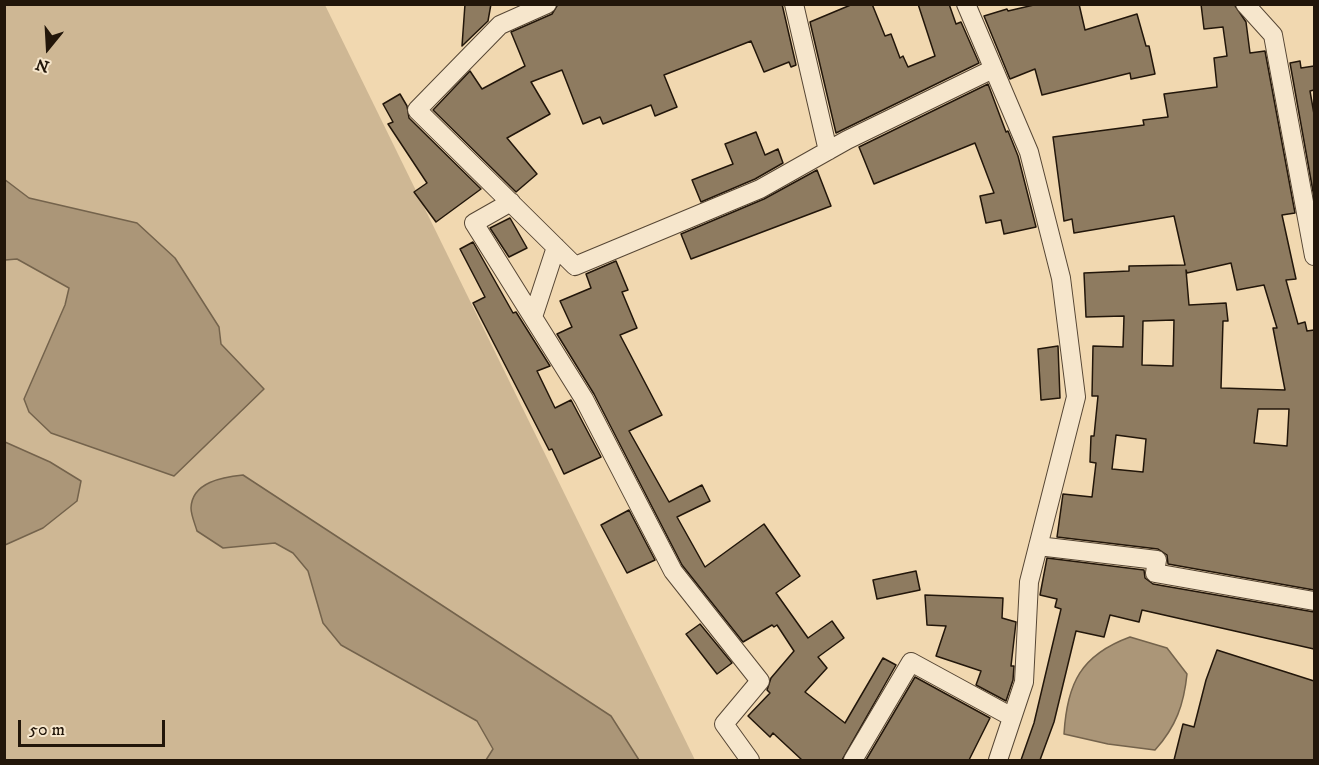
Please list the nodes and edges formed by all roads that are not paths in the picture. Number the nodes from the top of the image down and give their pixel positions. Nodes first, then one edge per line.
1 (547, 4) edge
2 (794, 4) edge
3 (966, 4) edge
4 (1245, 4) edge
5 (993, 69) junction
6 (828, 151) junction
7 (511, 202) junction
8 (556, 247) junction
9 (1314, 256) edge
10 (533, 317) junction
11 (1038, 546) junction
12 (1314, 601) edge
13 (1012, 717) junction
14 (750, 760) edge
15 (853, 760) edge
16 (998, 760) edge

1 - 7 street
2 - 6 street
3 - 5 street
4 - 9 street
5 - 6 street
5 - 11 street
6 - 8 street
7 - 8 street
7 - 10 street
8 - 10 street
10 - 14 street
11 - 12 street
11 - 13 street
13 - 15 street
13 - 16 street

